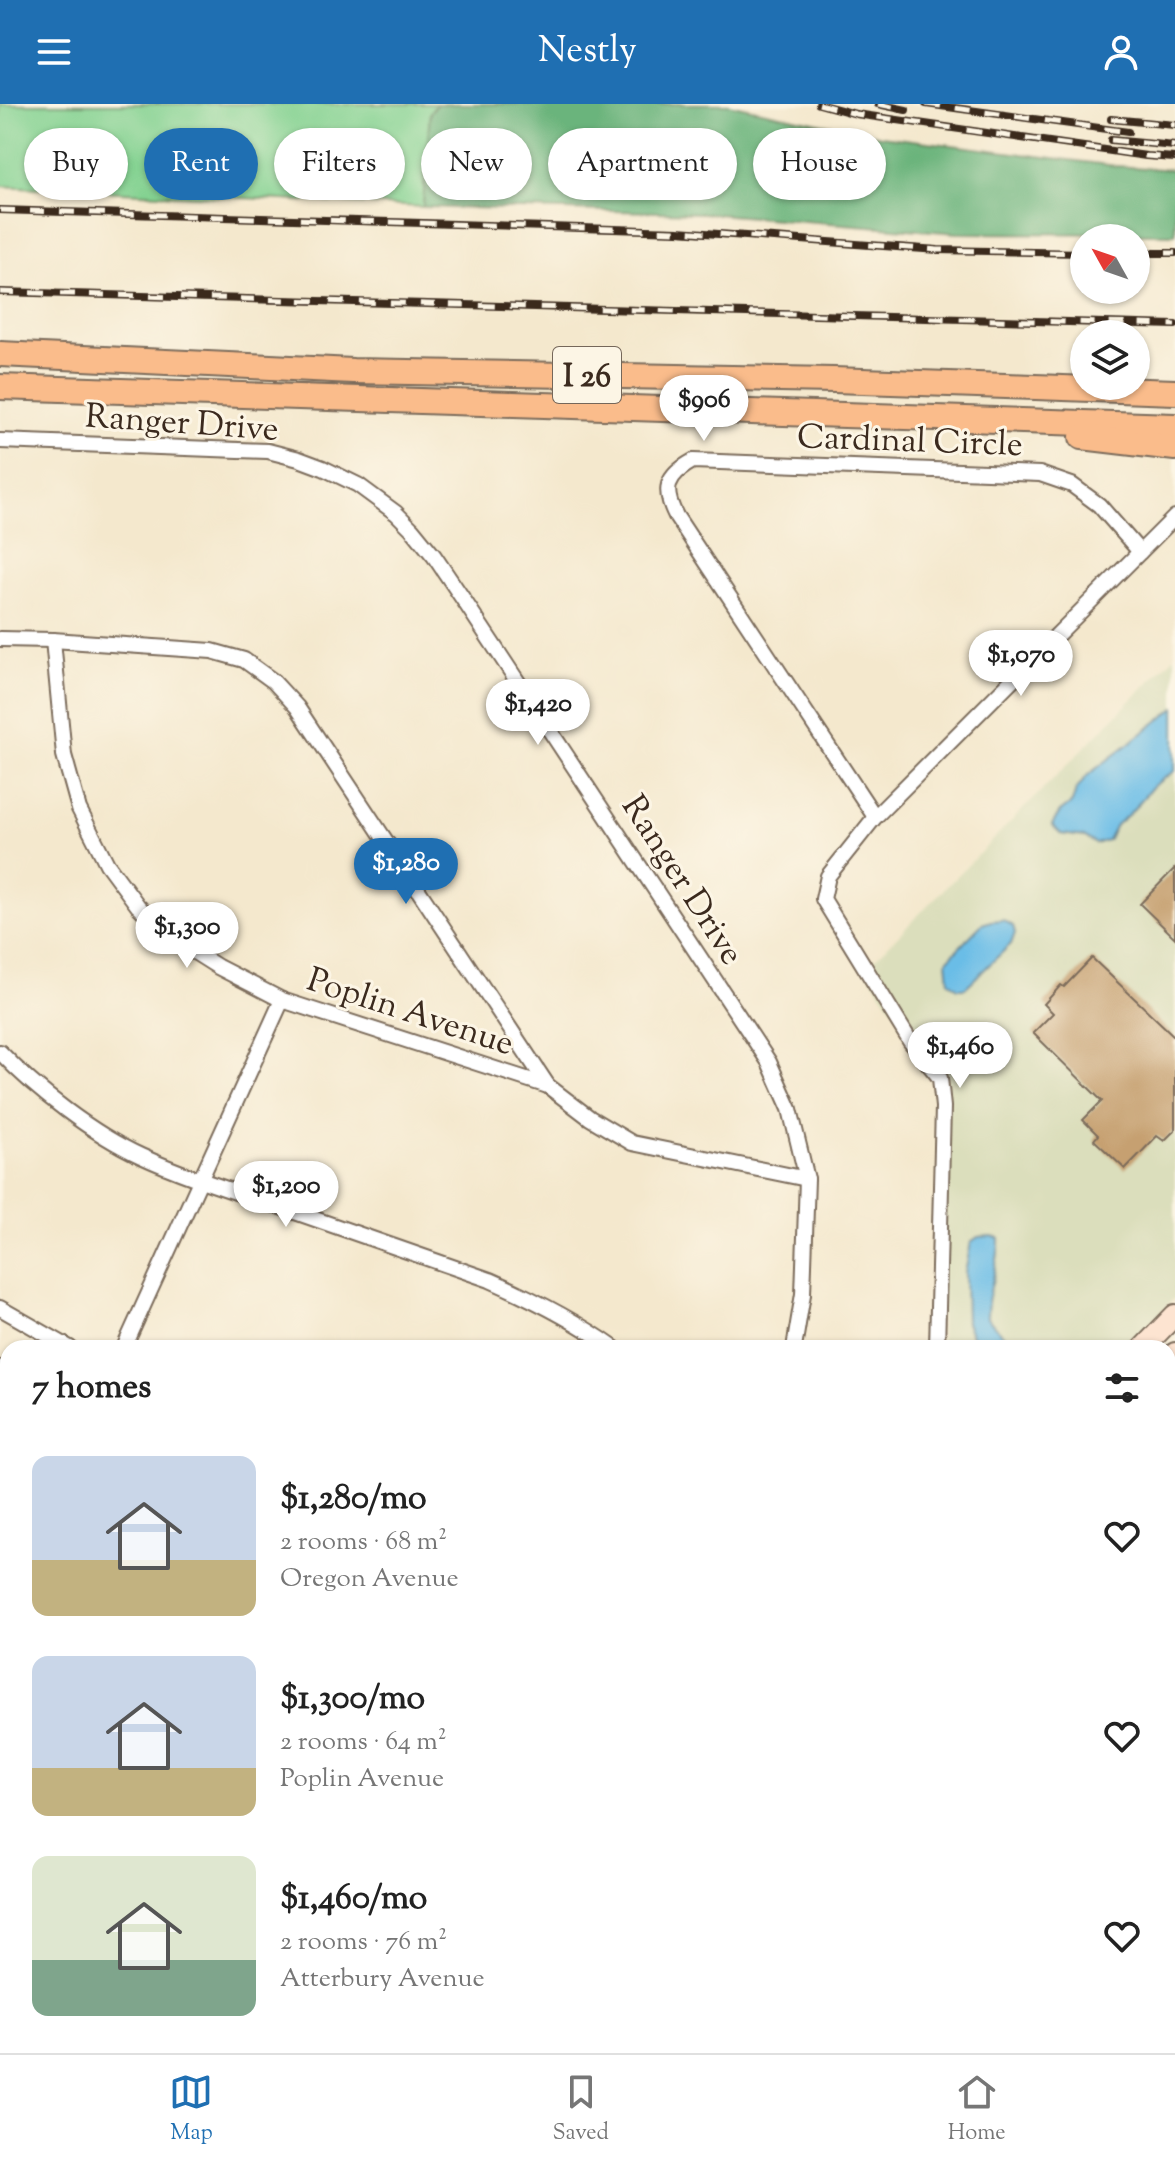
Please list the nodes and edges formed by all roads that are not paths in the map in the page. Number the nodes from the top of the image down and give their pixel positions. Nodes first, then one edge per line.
1 (0, 354) edge
2 (0, 387) edge
3 (1167, 390) edge
4 (885, 417) junction
5 (1175, 426) edge
6 (0, 441) edge
7 (1175, 448) edge
8 (1175, 517) edge
9 (1140, 552) junction
10 (0, 639) edge
11 (53, 640) junction
12 (875, 817) junction
13 (282, 1000) junction
14 (0, 1052) edge
15 (548, 1086) junction
16 (807, 1179) junction
17 (202, 1180) junction
18 (0, 1308) edge
19 (1175, 1315) edge
20 (56, 1340) edge
21 (128, 1340) edge
22 (601, 1340) edge
23 (795, 1340) edge
24 (937, 1340) edge
25 (1151, 1340) edge

1 - 3 highway, I 26
2 - 4 highway, I 26
4 - 5 highway, I 26
4 - 7 highway
6 - 16 street, Ranger Drive
8 - 9 street
9 - 12 street
9 - 12 street, Cardinal Circle
10 - 11 street
11 - 13 street, Poplin Avenue
11 - 15 street
12 - 24 street
13 - 15 street, Poplin Avenue
13 - 17 street
14 - 17 street
15 - 16 street
16 - 23 street, Ranger Drive
17 - 21 street
17 - 22 street
18 - 20 street
19 - 25 main road

